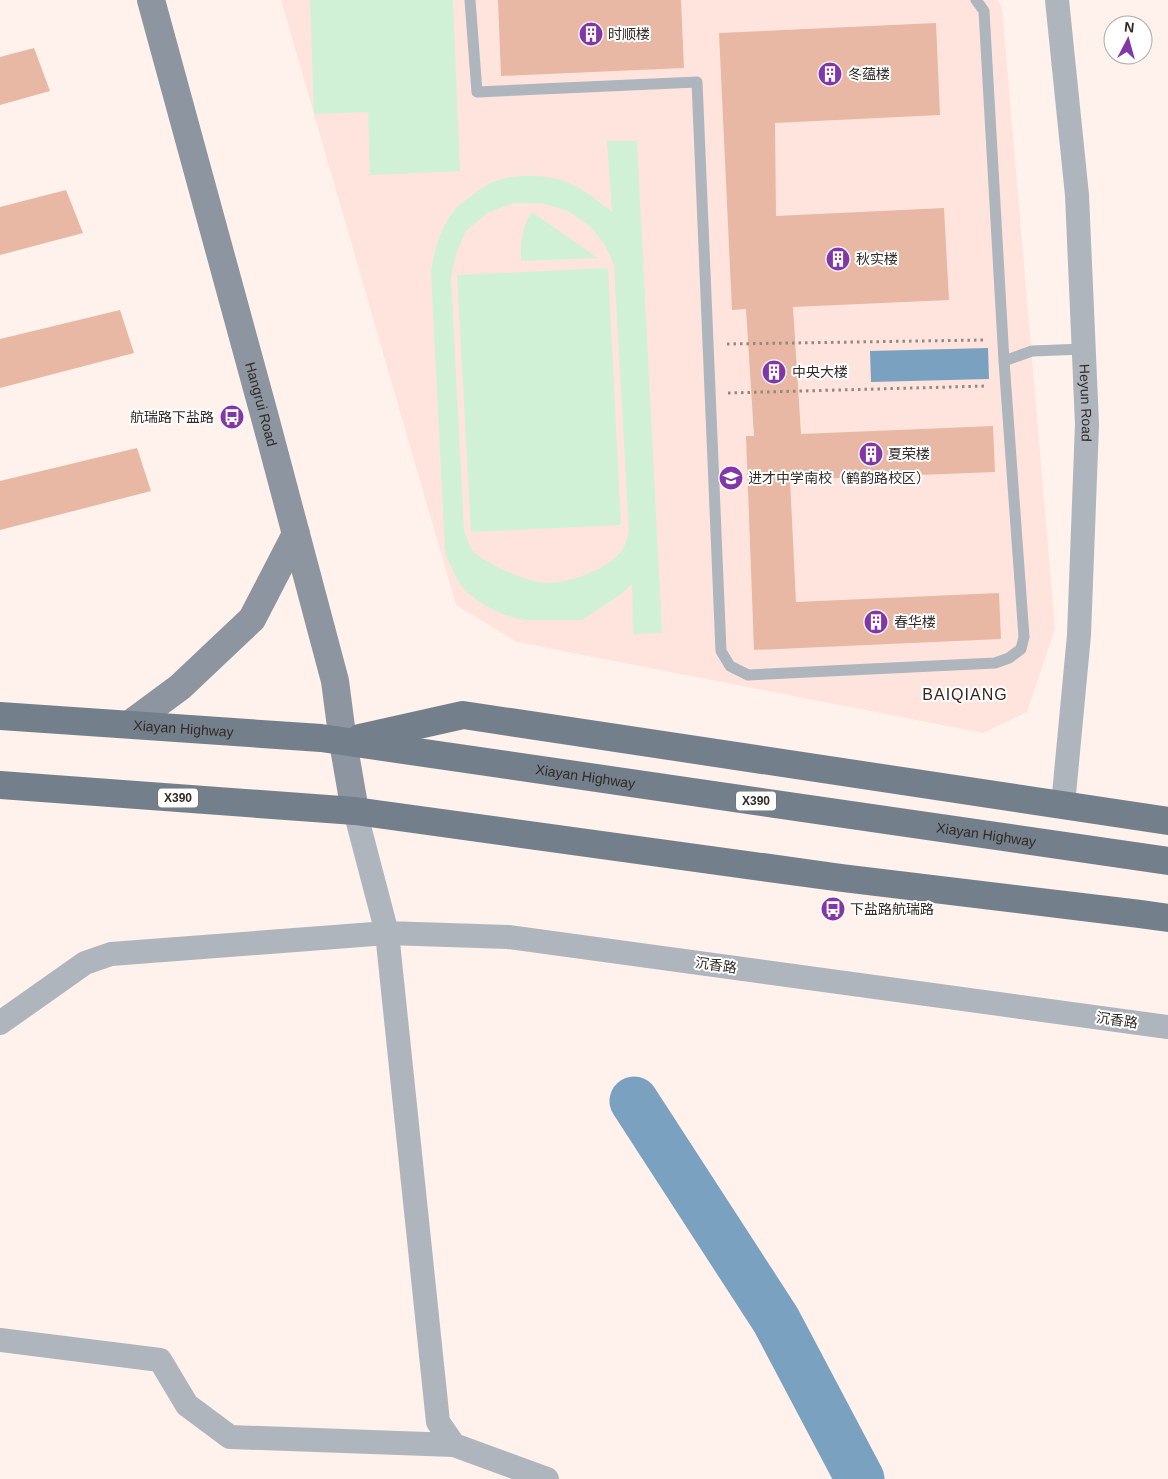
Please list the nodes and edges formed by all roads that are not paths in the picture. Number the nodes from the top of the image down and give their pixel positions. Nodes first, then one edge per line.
1 (151, 0) edge
2 (470, 0) edge
3 (976, 0) edge
4 (1057, 0) edge
5 (1084, 349) junction
6 (1004, 361) junction
7 (296, 534) junction
8 (0, 716) edge
9 (130, 724) junction
10 (344, 742) junction
11 (0, 785) edge
12 (1063, 804) junction
13 (356, 811) junction
14 (1168, 821) edge
15 (1168, 862) edge
16 (1140, 914) junction
17 (1168, 918) edge
18 (387, 933) junction
19 (1168, 936) edge
20 (0, 1023) edge
21 (1168, 1027) edge
22 (0, 1340) edge
23 (454, 1445) junction
24 (547, 1479) edge

1 - 7 street, Hangrui Road
2 - 6 lane
3 - 6 lane
4 - 5 street, Heyun Road
5 - 6 lane
5 - 12 street, Heyun Road
7 - 9 street
7 - 10 street, Hangrui Road
8 - 9 main road, Xiayan Highway / X390
9 - 10 main road, Xiayan Highway / X390
10 - 12 main road
10 - 13 street, Hangrui Road
10 - 15 main road, Xiayan Highway / X390
11 - 13 main road, X390
12 - 14 main road
13 - 16 main road, X390
13 - 18 street
16 - 17 main road, X390
16 - 19 main road
18 - 20 street, 沉香路
18 - 21 street, 沉香路
18 - 23 street
22 - 23 street
23 - 24 street

